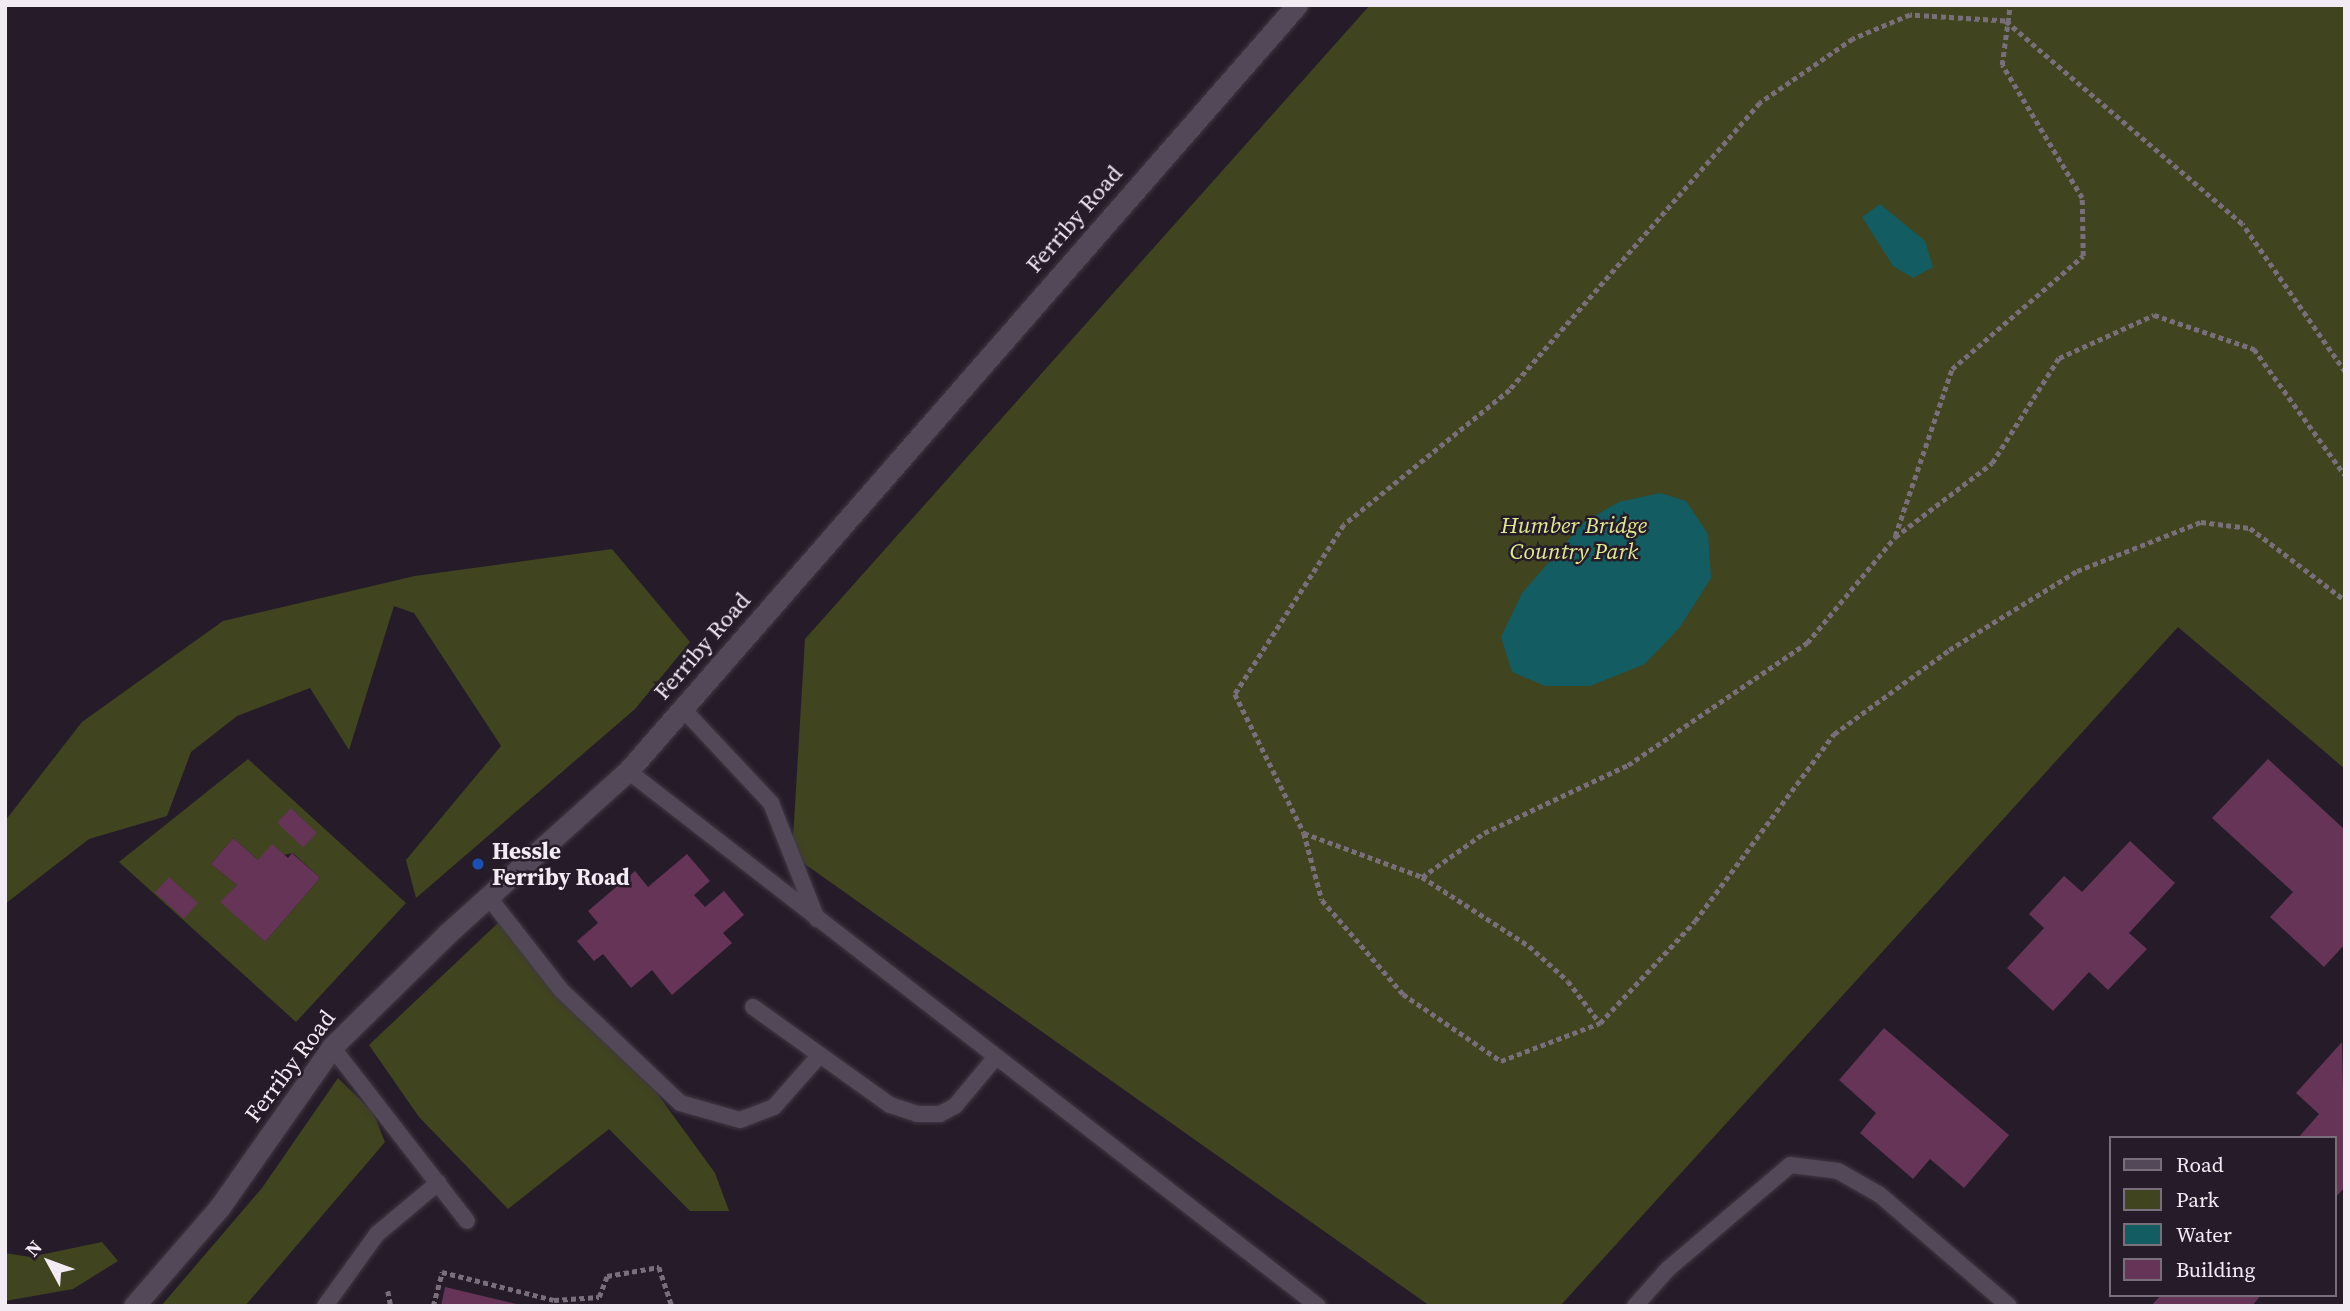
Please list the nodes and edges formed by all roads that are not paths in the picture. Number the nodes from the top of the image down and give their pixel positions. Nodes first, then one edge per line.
1 (1297, 5) edge
2 (683, 709) junction
3 (628, 771) junction
4 (490, 898) junction
5 (817, 921) junction
6 (753, 1007) dead end
7 (332, 1047) junction
8 (818, 1057) junction
9 (995, 1058) junction
10 (438, 1183) junction
11 (467, 1221) dead end
12 (134, 1306) edge
13 (325, 1306) edge
14 (1318, 1306) edge
15 (1635, 1306) edge
16 (2009, 1306) edge

1 - 2 street, Ferriby Road
2 - 3 street, Ferriby Road
2 - 5 lane
3 - 4 street, Ferriby Road
3 - 5 lane
4 - 7 street, Ferriby Road
4 - 8 lane
5 - 9 lane
6 - 8 lane
7 - 10 lane
7 - 12 street, Ferriby Road
8 - 9 lane
9 - 14 lane
10 - 11 lane
10 - 13 lane
15 - 16 lane

